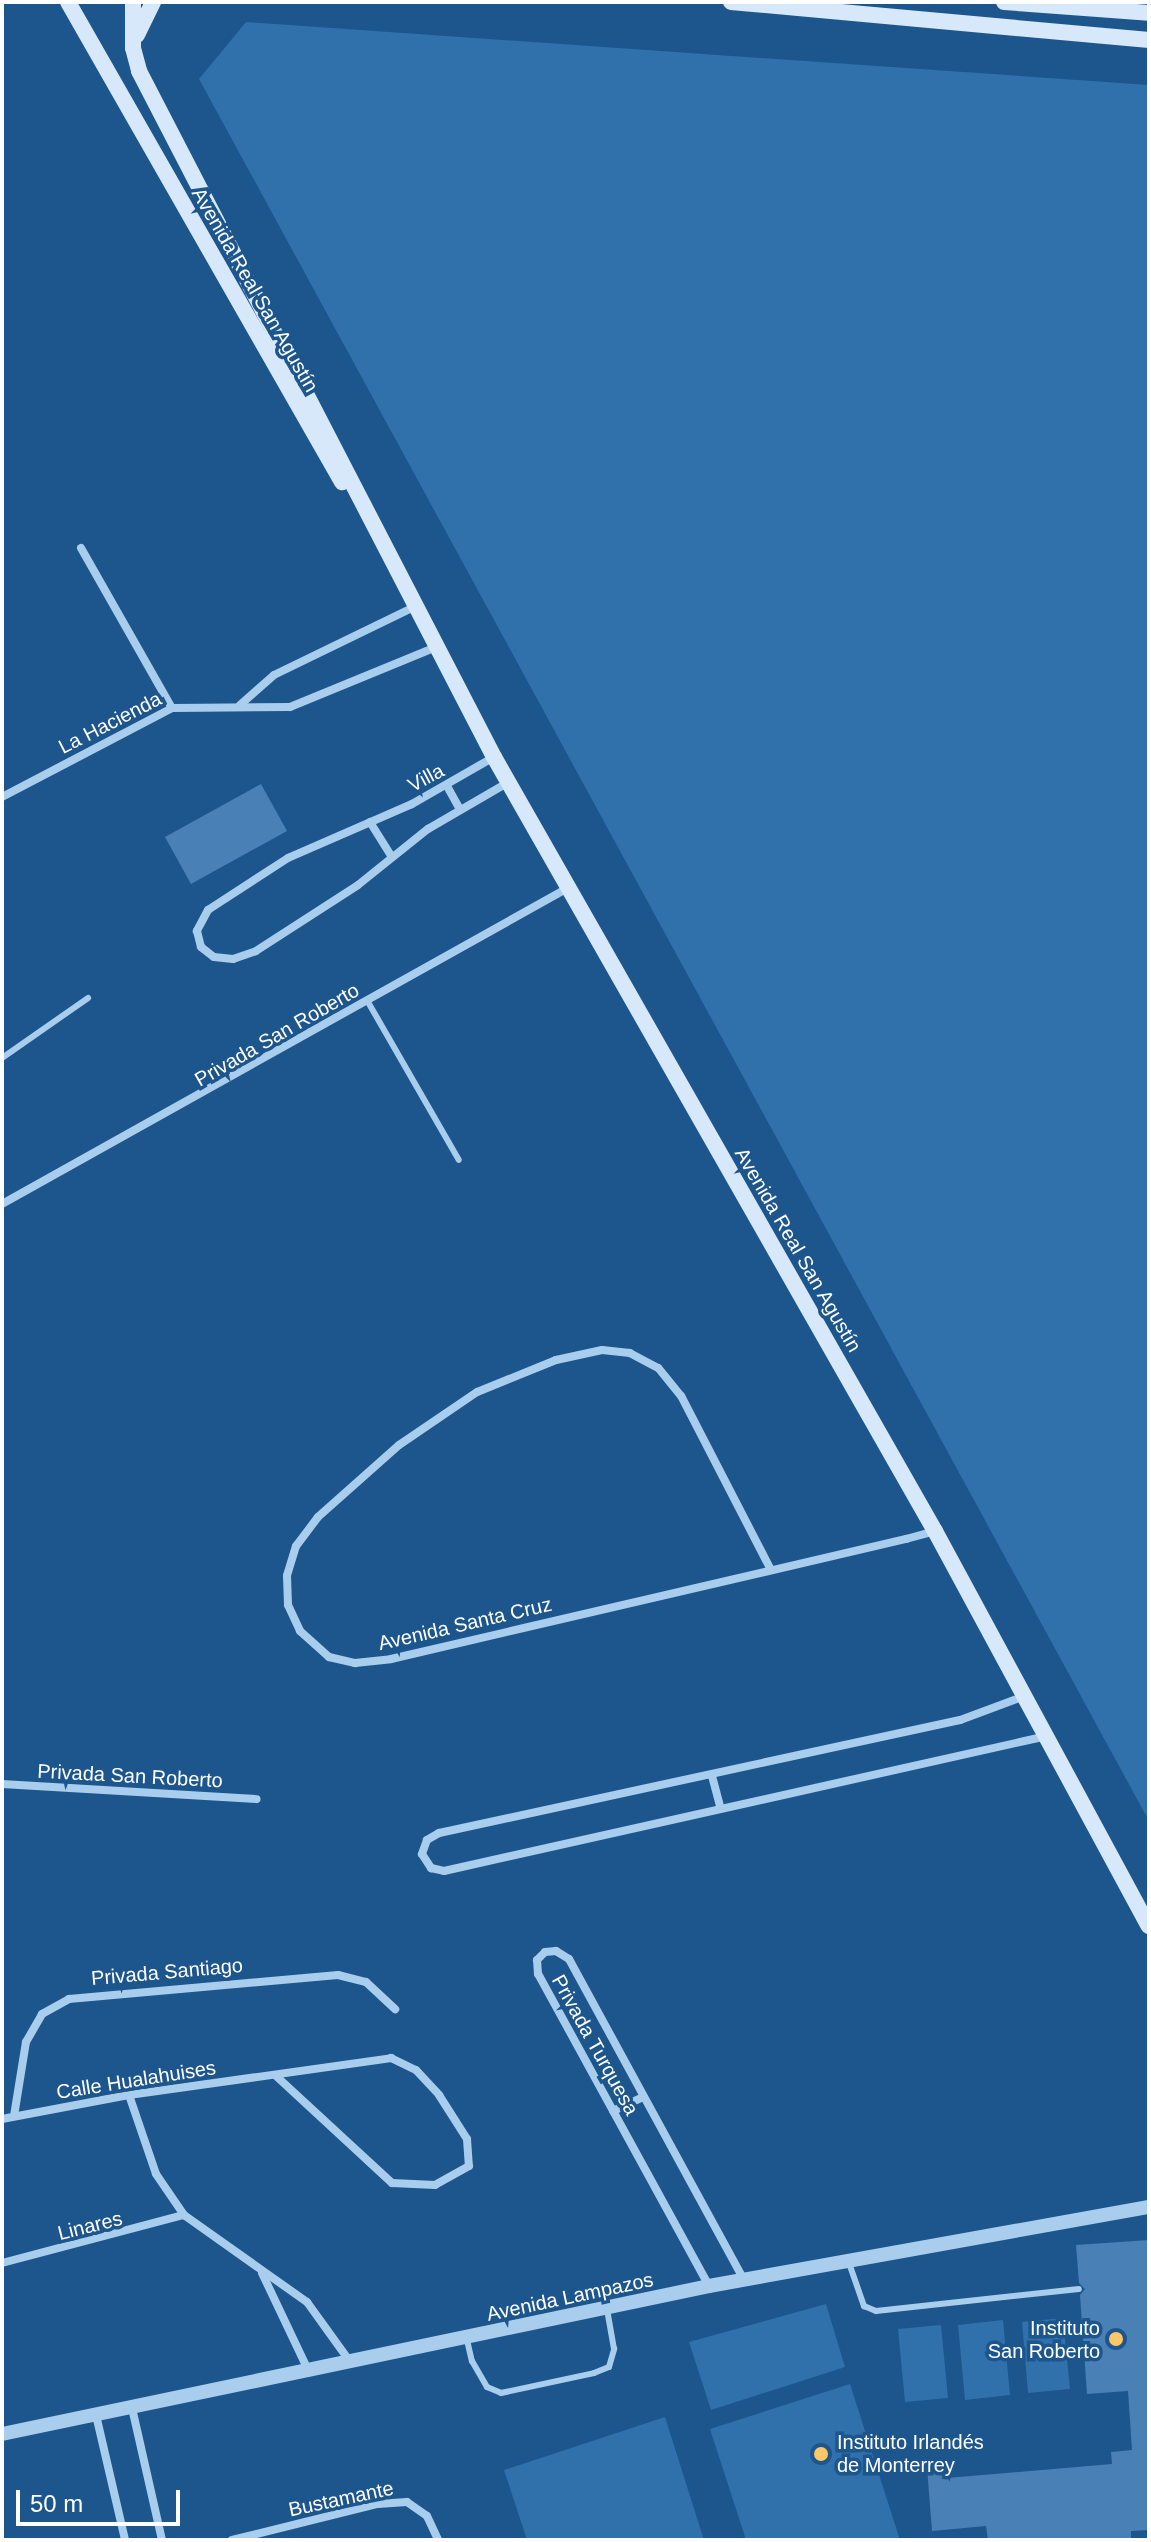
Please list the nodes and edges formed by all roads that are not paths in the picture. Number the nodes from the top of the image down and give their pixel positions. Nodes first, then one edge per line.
1 (68, 2) edge
2 (133, 2) edge
3 (153, 2) edge
4 (731, 2) edge
5 (1004, 2) edge
6 (760, 3) edge
7 (1025, 3) edge
8 (1149, 13) edge
9 (1149, 40) edge
10 (133, 48) junction
11 (81, 548) dead end
12 (413, 601) junction
13 (436, 647) junction
14 (240, 705) junction
15 (172, 708) junction
16 (494, 757) junction
17 (507, 783) junction
18 (447, 786) junction
19 (2, 797) edge
20 (460, 809) junction
21 (370, 822) junction
22 (391, 856) junction
23 (566, 889) junction
24 (88, 998) dead end
25 (368, 1002) junction
26 (2, 1058) edge
27 (459, 1160) dead end
28 (2, 1204) edge
29 (935, 1531) junction
30 (771, 1570) junction
31 (1025, 1696) junction
32 (1047, 1736) junction
33 (712, 1776) junction
34 (2, 1784) edge
35 (257, 1799) dead end
36 (720, 1806) junction
37 (1149, 1926) edge
38 (395, 2009) dead end
39 (275, 2075) junction
40 (129, 2095) junction
41 (643, 2097) junction
42 (613, 2111) junction
43 (14, 2116) junction
44 (2, 2119) edge
45 (1149, 2207) edge
46 (184, 2215) junction
47 (2, 2263) edge
48 (849, 2263) junction
49 (261, 2272) junction
50 (744, 2280) junction
51 (709, 2286) junction
52 (1079, 2289) dead end
53 (607, 2309) junction
54 (467, 2340) junction
55 (351, 2363) junction
56 (309, 2372) junction
57 (132, 2408) junction
58 (96, 2415) junction
59 (2, 2434) edge
60 (125, 2540) edge
61 (162, 2540) edge
62 (232, 2540) edge
63 (438, 2540) edge

1 - 12 main road, Avenida Real San Agustín
2 - 10 main road, Avenida Real San Agustín
3 - 10 main road
4 - 6 main road
5 - 7 main road
6 - 9 main road
7 - 8 main road
10 - 12 main road, Avenida Real San Agustín
11 - 15 street
12 - 13 main road, Avenida Real San Agustín
12 - 14 street
13 - 14 street, La Hacienda
13 - 16 main road, Avenida Real San Agustín
14 - 15 street, La Hacienda
15 - 19 street, La Hacienda
16 - 17 main road, Avenida Real San Agustín
16 - 18 street, Villa
17 - 20 street
17 - 23 main road, Avenida Real San Agustín
18 - 20 street
18 - 21 street, Villa
20 - 22 street
21 - 22 street
21 - 22 street, Villa
23 - 25 street, Privada San Roberto
23 - 29 main road, Avenida Real San Agustín
24 - 26 lane
25 - 27 lane
25 - 28 street, Privada San Roberto
29 - 30 street, Avenida Santa Cruz
29 - 31 main road, Avenida Real San Agustín
30 - 30 street, Avenida Santa Cruz
31 - 32 main road, Avenida Real San Agustín
31 - 33 street
32 - 36 street
32 - 37 main road, Avenida Real San Agustín
33 - 36 street
33 - 36 street
34 - 35 street, Privada San Roberto
38 - 43 street, Privada Santiago
39 - 39 street, Calle Hualahuises
39 - 40 street, Calle Hualahuises
40 - 43 street, Calle Hualahuises
40 - 46 street
41 - 42 street
41 - 42 street, Privada Turquesa
41 - 50 street, Privada Turquesa
42 - 51 street, Privada Turquesa
43 - 44 street, Calle Hualahuises
45 - 48 street, Avenida Lampazos
46 - 47 street, Linares
46 - 49 street
48 - 50 street, Avenida Lampazos
48 - 52 lane
49 - 55 street
49 - 56 street
50 - 51 street, Avenida Lampazos
51 - 53 street, Avenida Lampazos
53 - 54 street, Avenida Lampazos
53 - 54 lane
54 - 55 street, Avenida Lampazos
55 - 56 street, Avenida Lampazos
56 - 57 street, Avenida Lampazos
57 - 58 street, Avenida Lampazos
57 - 61 street
58 - 59 street, Avenida Lampazos
58 - 60 street
62 - 63 street, Bustamante

